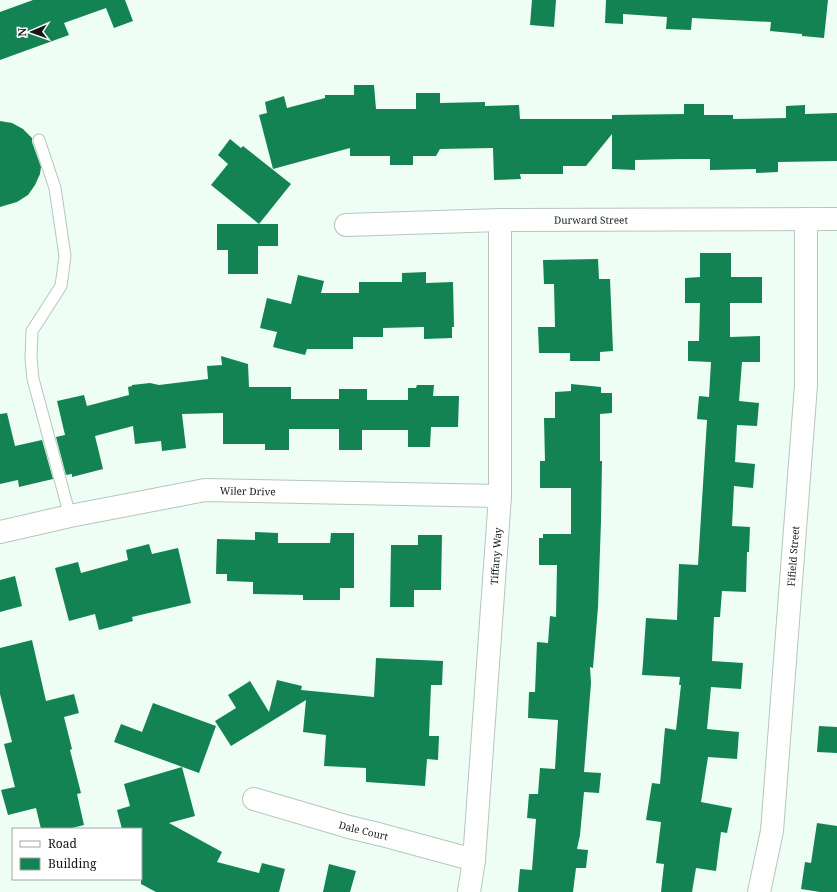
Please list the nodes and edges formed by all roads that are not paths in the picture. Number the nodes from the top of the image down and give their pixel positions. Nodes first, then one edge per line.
1 (39, 140) dead end
2 (837, 219) edge
3 (500, 220) junction
4 (806, 220) junction
5 (346, 225) dead end
6 (500, 496) junction
7 (70, 516) junction
8 (0, 532) edge
9 (254, 799) dead end
10 (474, 860) junction
11 (468, 892) edge
12 (760, 892) edge

1 - 7 lane
2 - 4 street, Durward Street
3 - 4 street, Durward Street
3 - 5 street, Durward Street
3 - 6 street, Tiffany Way
4 - 12 street, Fifield Street
6 - 7 street, Wiler Drive
6 - 10 street, Tiffany Way
7 - 8 street, Wiler Drive
9 - 10 street, Dale Court
10 - 11 street, Tiffany Way

